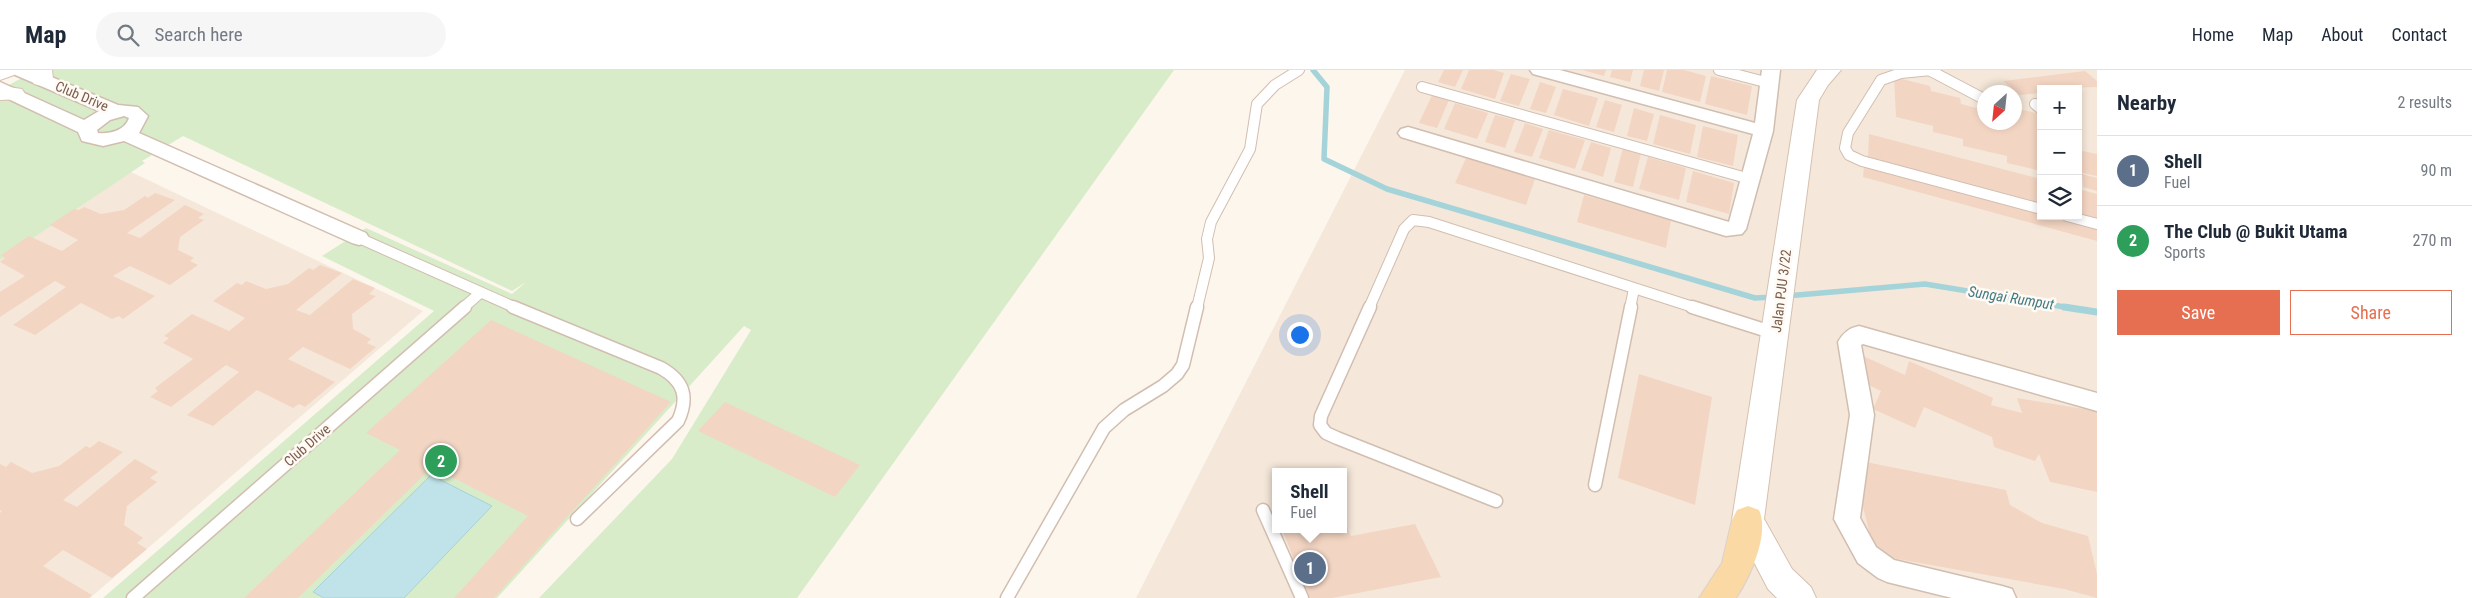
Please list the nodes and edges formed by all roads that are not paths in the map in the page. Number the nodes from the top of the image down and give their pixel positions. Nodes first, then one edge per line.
1 (6, 70) edge
2 (20, 70) edge
3 (1299, 70) edge
4 (1539, 70) edge
5 (1720, 70) edge
6 (1830, 70) edge
7 (1930, 70) edge
8 (0, 73) edge
9 (41, 75) edge
10 (1770, 76) edge
11 (1422, 87) dead end
12 (5, 92) edge
13 (1977, 95) edge
14 (116, 111) junction
15 (86, 130) junction
16 (1763, 131) junction
17 (1408, 133) dead end
18 (124, 134) junction
19 (1750, 179) junction
20 (2037, 208) edge
21 (2082, 220) edge
22 (2097, 224) edge
23 (359, 238) joint
24 (1634, 289) junction
25 (480, 293) junction
26 (1776, 334) junction
27 (2097, 402) edge
28 (1595, 485) dead end
29 (1496, 500) dead end
30 (1263, 510) dead end
31 (577, 519) dead end
32 (1748, 520) junction
33 (1272, 530) edge
34 (1273, 533) edge
35 (133, 598) edge
36 (1007, 598) edge
37 (1302, 598) edge
38 (1716, 598) edge
39 (1799, 598) edge
40 (2002, 598) edge

1 - 8 street
2 - 9 street, Club Drive
3 - 36 lane
4 - 16 street
5 - 10 lane
6 - 26 street, Jalan PJU 3/22
7 - 13 lane
7 - 20 lane
9 - 14 street, Club Drive
10 - 16 street
11 - 19 lane
12 - 15 street, Club Drive
14 - 15 street
14 - 18 street, Club Drive
15 - 18 street, Club Drive
16 - 19 street
17 - 19 street
18 - 23 street
21 - 22 lane
23 - 25 lane
24 - 26 lane
24 - 28 lane
24 - 29 lane
25 - 31 lane
25 - 35 lane, Club Drive
26 - 32 street, Jalan PJU 3/22
27 - 40 street
30 - 33 lane
32 - 38 main road
32 - 39 street
34 - 37 lane

